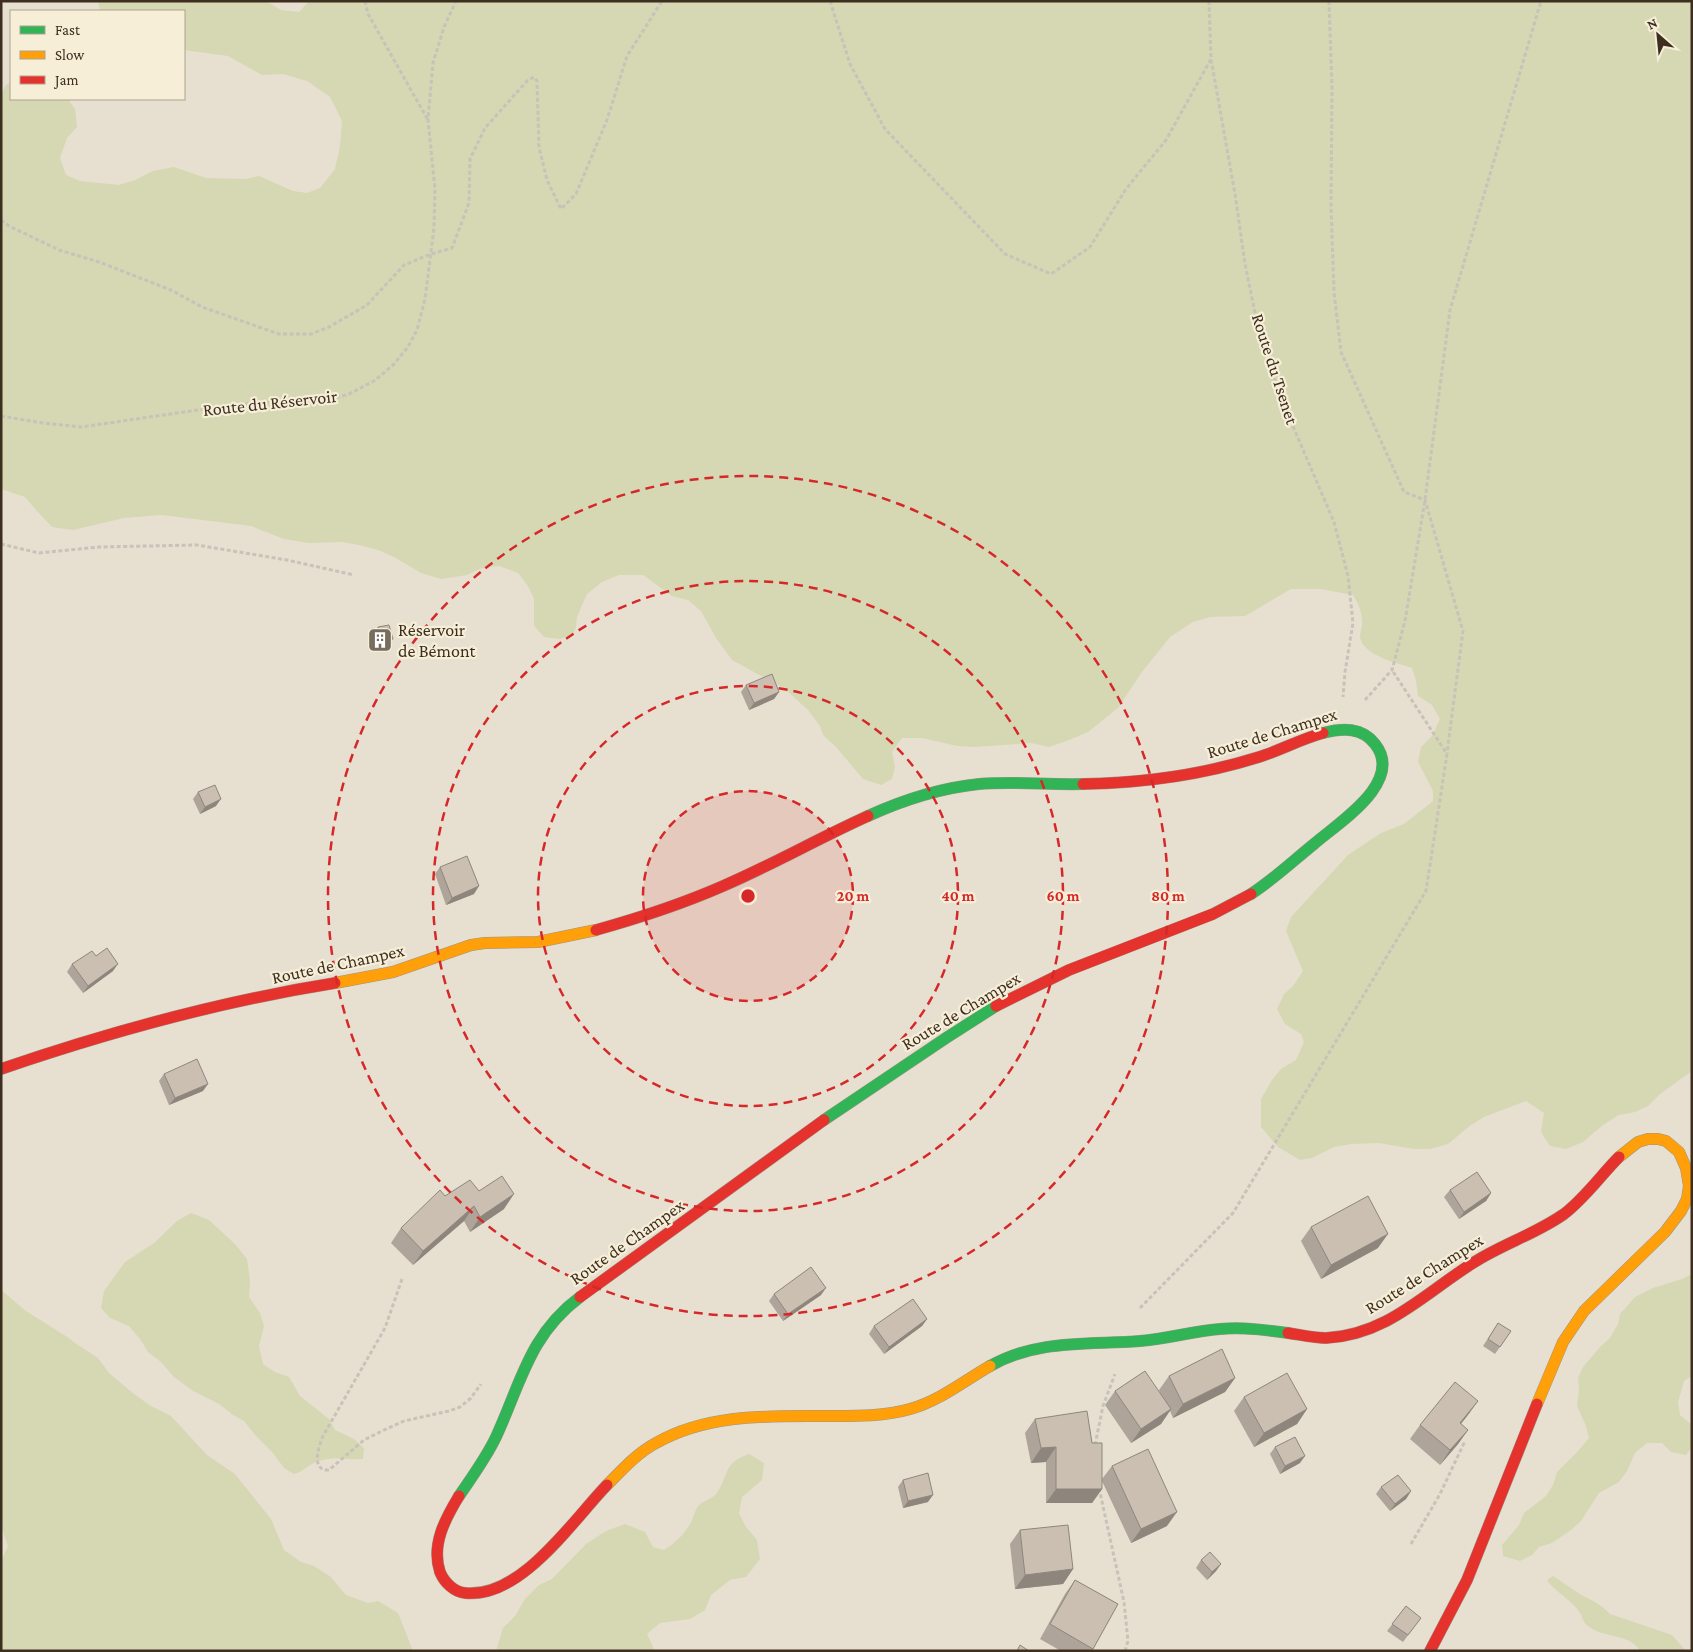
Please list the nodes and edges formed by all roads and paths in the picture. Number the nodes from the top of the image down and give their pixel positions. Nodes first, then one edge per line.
1 (365, 1) edge
2 (456, 1) edge
3 (662, 1) edge
4 (830, 1) edge
5 (1209, 1) edge
6 (1328, 1) edge
7 (1541, 1) edge
8 (1211, 60) junction
9 (428, 120) junction
10 (1, 220) edge
11 (431, 254) junction
12 (1, 416) edge
13 (1425, 500) junction
14 (1, 544) edge
15 (354, 575) dead end
16 (1337, 730) junction
17 (1447, 754) junction
18 (1, 1069) edge
19 (402, 1279) dead end
20 (1127, 1342) junction
21 (486, 1379) dead end
22 (1465, 1441) edge
23 (1096, 1451) edge
24 (1099, 1486) edge
25 (1410, 1544) dead end
26 (1125, 1651) edge
27 (1430, 1651) edge

1 - 9 path
2 - 9 path, Route du Réservoir
3 - 11 path
4 - 8 path
5 - 8 path, Route du Tsenet
6 - 13 path
7 - 13 path
8 - 16 path, Route du Tsenet
9 - 11 path, Route du Réservoir
10 - 11 path
11 - 12 path, Route du Réservoir
13 - 17 path
13 - 17 path
14 - 15 path
16 - 18 street, Route de Champex
16 - 20 street, Route de Champex
17 - 20 path
19 - 21 path
20 - 23 path
20 - 27 street, Route de Champex
22 - 25 path
24 - 26 path

